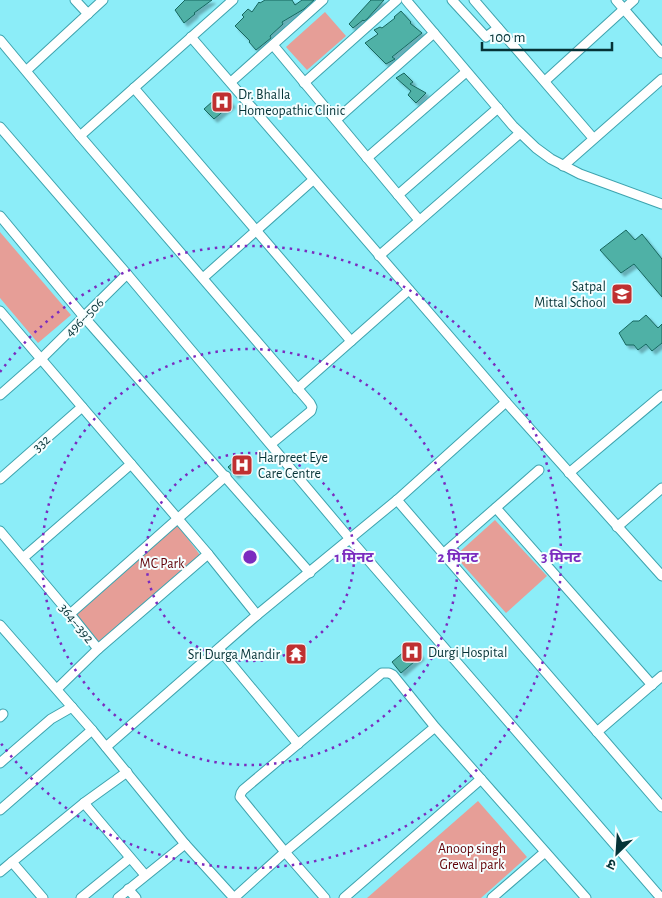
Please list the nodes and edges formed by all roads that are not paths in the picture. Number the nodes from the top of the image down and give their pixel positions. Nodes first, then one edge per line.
1 (75, 0) edge
2 (103, 0) edge
3 (233, 0) edge
4 (323, 0) edge
5 (397, 0) edge
6 (406, 0) edge
7 (452, 0) edge
8 (474, 0) edge
9 (616, 0) edge
10 (634, 0) edge
11 (624, 9) junction
12 (88, 14) junction
13 (498, 28) junction
14 (434, 33) junction
15 (191, 37) junction
16 (0, 40) edge
17 (272, 45) junction
18 (661, 49) edge
19 (27, 70) junction
20 (466, 72) junction
21 (662, 78) edge
22 (545, 81) junction
23 (231, 82) junction
24 (304, 83) junction
25 (134, 88) junction
26 (498, 108) junction
27 (336, 120) junction
28 (0, 128) edge
29 (520, 133) junction
30 (80, 136) junction
31 (593, 138) junction
32 (367, 158) junction
33 (563, 166) junction
34 (313, 180) junction
35 (398, 195) junction
36 (662, 204) edge
37 (0, 216) edge
38 (419, 220) junction
39 (257, 231) junction
40 (379, 256) junction
41 (127, 274) junction
42 (203, 278) junction
43 (409, 290) junction
44 (1, 314) edge
45 (84, 317) junction
46 (351, 341) junction
47 (41, 359) junction
48 (297, 389) junction
49 (0, 395) edge
50 (662, 395) edge
51 (506, 402) junction
52 (82, 407) junction
53 (271, 444) junction
54 (131, 464) junction
55 (539, 470) dead end
56 (569, 473) junction
57 (226, 476) junction
58 (0, 479) edge
59 (662, 488) edge
60 (397, 500) junction
61 (496, 508) junction
62 (178, 519) junction
63 (618, 527) junction
64 (0, 531) edge
65 (350, 539) junction
66 (208, 554) junction
67 (443, 554) junction
68 (23, 558) junction
69 (310, 573) junction
70 (662, 576) edge
71 (70, 614) junction
72 (257, 615) junction
73 (0, 625) edge
74 (98, 649) junction
75 (218, 649) junction
76 (662, 676) edge
77 (652, 685) junction
78 (57, 689) junction
79 (72, 707) junction
80 (435, 727) junction
81 (92, 730) junction
82 (597, 732) junction
83 (298, 744) junction
84 (106, 747) junction
85 (0, 763) edge
86 (127, 772) junction
87 (481, 779) junction
88 (84, 803) junction
89 (661, 803) edge
90 (0, 810) edge
91 (185, 844) junction
92 (285, 852) junction
93 (545, 852) junction
94 (130, 858) junction
95 (12, 862) junction
96 (0, 872) edge
97 (145, 875) junction
98 (128, 889) junction
99 (43, 898) edge
100 (81, 898) edge
101 (118, 898) edge
102 (136, 898) edge
103 (234, 898) edge
104 (325, 898) edge
105 (344, 898) edge
106 (492, 898) edge
107 (586, 898) edge
108 (661, 898) edge

1 - 12 street
2 - 12 street
3 - 15 street
4 - 17 street
5 - 24 street
6 - 14 street
7 - 13 street
8 - 13 street
9 - 11 street
10 - 11 street
11 - 18 street
11 - 22 street
12 - 19 street
13 - 22 street
14 - 20 street
14 - 27 street
15 - 23 street
15 - 25 street
16 - 19 street
17 - 23 street
17 - 24 street
19 - 30 street
20 - 26 street
20 - 32 street
21 - 31 street
22 - 31 street
23 - 34 street
24 - 27 street
25 - 30 street
25 - 39 street
26 - 29 street
26 - 35 street
27 - 32 street
28 - 41 street
29 - 33 street
29 - 38 street
30 - 42 street
31 - 33 street
32 - 35 street
33 - 36 street
34 - 39 street
34 - 40 street
35 - 38 street
37 - 45 street
38 - 40 street
39 - 42 street
39 - 46 street
40 - 43 street
41 - 45 street, 496--506
41 - 53 street
42 - 48 street
43 - 46 street
43 - 51 street
44 - 47 street
45 - 47 street, 496--506
45 - 57 street
46 - 48 street
47 - 49 street, 496--506
47 - 52 street
48 - 53 street
50 - 56 street
51 - 56 street
51 - 60 street
52 - 54 street
52 - 58 street, 332
53 - 65 street
54 - 62 street
54 - 68 street
55 - 61 street
56 - 63 street
57 - 62 street
57 - 69 street
59 - 63 street
60 - 65 street
60 - 67 street
61 - 67 street
61 - 77 street
62 - 66 street
62 - 71 street
63 - 70 street
64 - 68 street, 364--392
65 - 69 street
65 - 108 street
66 - 72 street
66 - 74 street, 364--392
67 - 82 street
68 - 71 street, 364--392
69 - 72 street
71 - 74 street, 364--392
72 - 75 street
73 - 78 street
74 - 78 street
75 - 83 street
75 - 84 street
76 - 77 street
77 - 82 street
78 - 79 street
79 - 81 street
79 - 85 street
80 - 83 street
80 - 87 street
80 - 92 street
81 - 84 street
81 - 90 street
82 - 89 street
83 - 92 street
84 - 86 street
86 - 88 street
86 - 91 street
87 - 93 street
87 - 105 street
88 - 94 street
88 - 95 street
91 - 97 street
91 - 103 street
92 - 103 street
92 - 104 street
93 - 106 street
93 - 107 street
94 - 97 street
94 - 100 street
95 - 96 street
95 - 99 street
97 - 98 street
98 - 101 street
98 - 102 street

